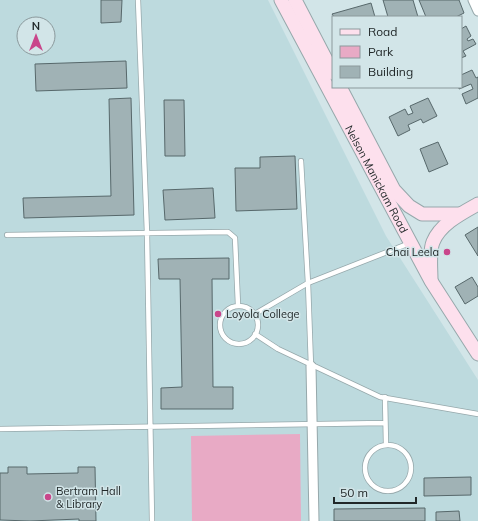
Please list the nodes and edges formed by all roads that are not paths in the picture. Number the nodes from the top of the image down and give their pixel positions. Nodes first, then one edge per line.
1 (138, 0) edge
2 (281, 0) edge
3 (295, 0) edge
4 (473, 0) edge
5 (478, 11) edge
6 (332, 71) edge
7 (341, 88) edge
8 (301, 161) dead end
9 (478, 204) edge
10 (460, 214) junction
11 (147, 233) junction
12 (7, 235) dead end
13 (410, 242) junction
14 (431, 281) junction
15 (308, 282) junction
16 (238, 305) junction
17 (255, 314) junction
18 (256, 334) junction
19 (478, 354) edge
20 (311, 366) junction
21 (385, 398) junction
22 (478, 414) edge
23 (386, 424) junction
24 (312, 425) junction
25 (151, 426) junction
26 (0, 428) edge
27 (386, 445) junction
28 (152, 521) edge
29 (314, 521) edge

1 - 11 lane
2 - 13 main road, Nelson Manickam Road
3 - 6 main road
4 - 5 street
7 - 10 main road, Nelson Manickam Road
8 - 15 lane
9 - 10 main road
10 - 14 main road
11 - 12 lane
11 - 16 lane
11 - 25 lane
13 - 14 main road, Nelson Manickam Road
13 - 15 lane
14 - 19 main road, Nelson Manickam Road
15 - 17 lane
15 - 20 lane
16 - 17 lane
16 - 18 lane
17 - 18 lane
18 - 20 lane
20 - 21 lane
20 - 24 street
21 - 22 lane
21 - 23 lane
23 - 24 lane
23 - 27 lane
24 - 25 lane
24 - 29 street
25 - 26 lane
25 - 28 lane
27 - 27 lane

